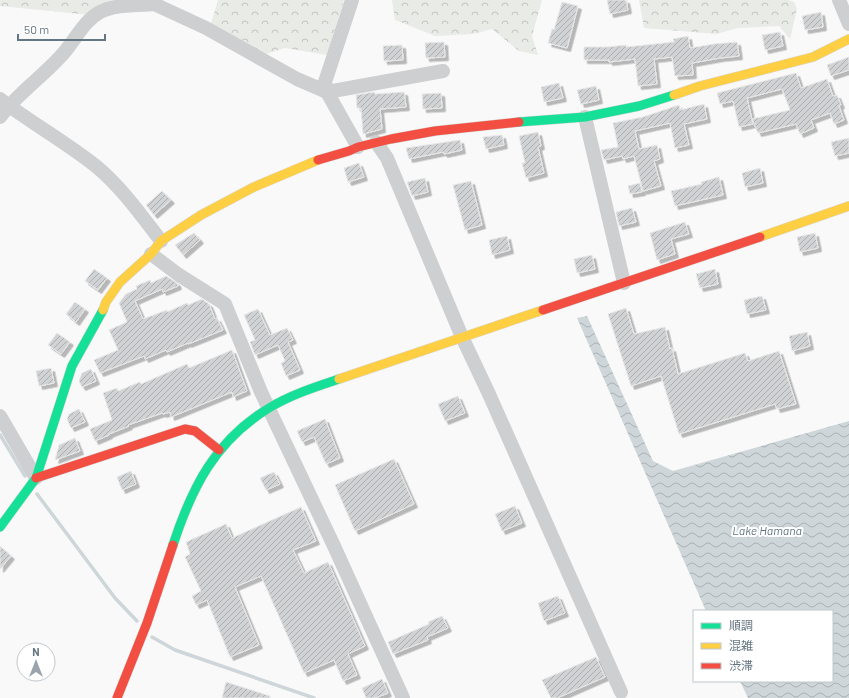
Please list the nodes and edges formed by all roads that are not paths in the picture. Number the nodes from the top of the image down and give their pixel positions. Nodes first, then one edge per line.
1 (352, 0) edge
2 (839, 0) edge
3 (151, 2) edge
4 (849, 24) edge
5 (849, 39) edge
6 (443, 71) dead end
7 (327, 92) junction
8 (4, 102) edge
9 (0, 117) edge
10 (585, 117) junction
11 (376, 142) junction
12 (358, 147) junction
13 (849, 206) edge
14 (161, 241) junction
15 (151, 254) junction
16 (624, 283) junction
17 (462, 338) junction
18 (269, 408) junction
19 (0, 416) edge
20 (219, 450) junction
21 (36, 478) junction
22 (0, 527) edge
23 (621, 692) dead end
24 (117, 698) edge
25 (403, 698) edge

1 - 7 street
2 - 4 street
3 - 7 street
3 - 8 street
5 - 10 street
6 - 7 street
7 - 12 street
8 - 9 street
8 - 14 street
10 - 11 street
10 - 16 street
11 - 12 street
11 - 17 street
12 - 14 street
13 - 16 street
14 - 15 street
15 - 18 street
15 - 21 street
16 - 17 street
17 - 18 street
17 - 23 street
18 - 20 street
18 - 25 street
19 - 21 street
20 - 21 street
20 - 24 street
21 - 22 street

